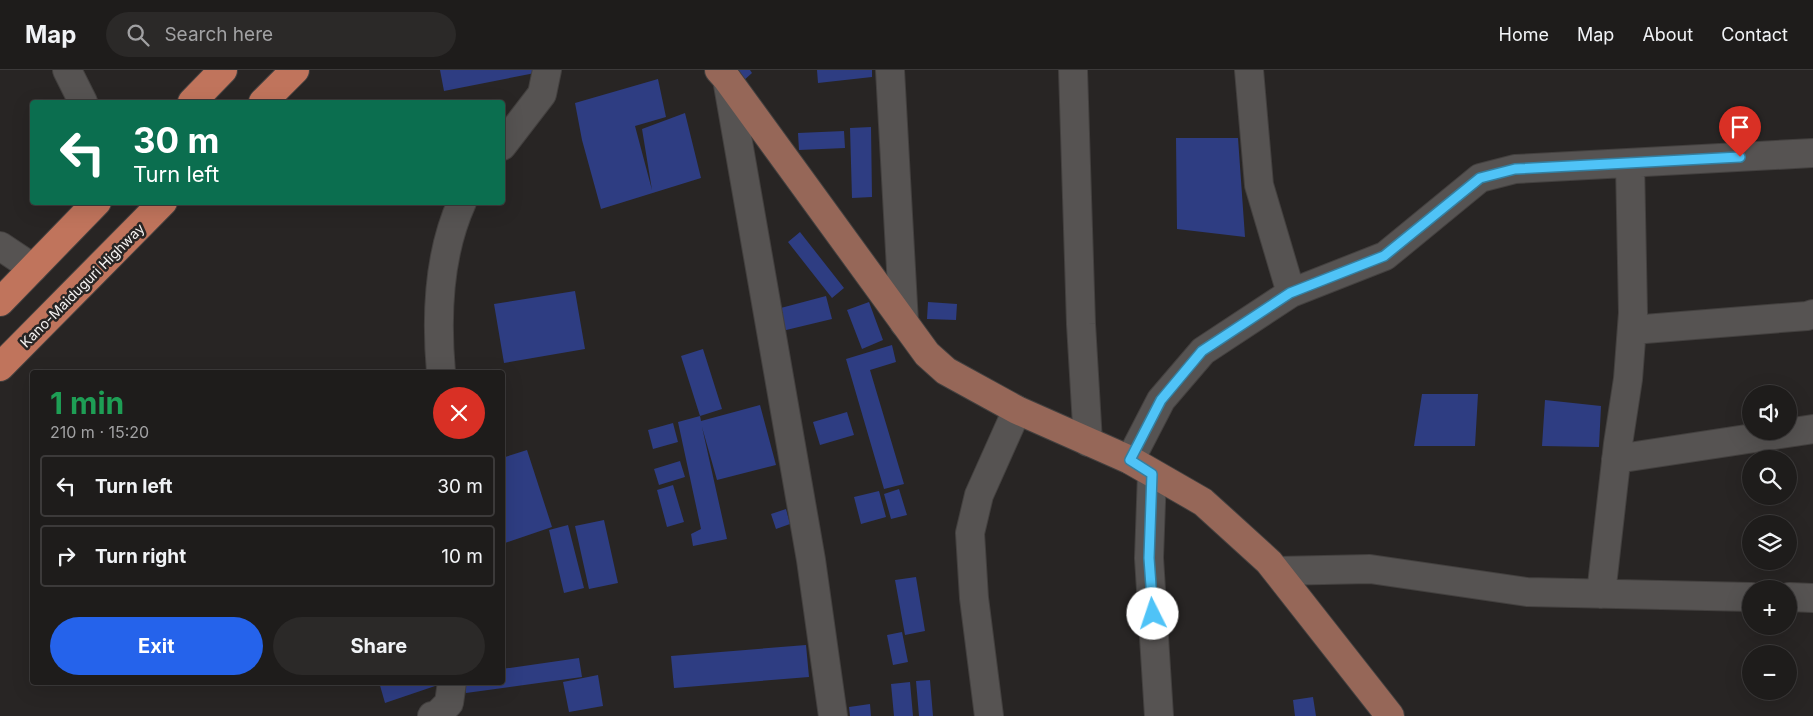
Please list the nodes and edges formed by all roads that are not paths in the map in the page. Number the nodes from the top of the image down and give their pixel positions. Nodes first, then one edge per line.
1 (67, 70) edge
2 (223, 70) edge
3 (295, 70) edge
4 (547, 70) edge
5 (890, 70) edge
6 (1074, 70) edge
7 (1249, 70) edge
8 (723, 75) edge
9 (82, 100) edge
10 (194, 100) edge
11 (265, 100) edge
12 (505, 142) edge
13 (1813, 153) edge
14 (1630, 163) junction
15 (94, 205) edge
16 (160, 205) edge
17 (461, 205) edge
18 (0, 246) edge
19 (33, 268) junction
20 (1290, 293) junction
21 (0, 302) edge
22 (1813, 314) edge
23 (904, 323) junction
24 (1632, 330) junction
25 (0, 367) edge
26 (441, 370) edge
27 (1017, 410) junction
28 (1813, 428) edge
29 (1088, 442) junction
30 (1616, 459) junction
31 (1141, 467) junction
32 (1277, 572) junction
33 (1601, 594) junction
34 (1742, 597) edge
35 (1797, 597) edge
36 (1813, 598) edge
37 (452, 685) edge
38 (432, 716) edge
39 (833, 716) edge
40 (989, 716) edge
41 (1159, 716) edge
42 (1390, 716) edge

1 - 9 street
2 - 10 highway
3 - 11 highway
4 - 12 street
5 - 23 street
6 - 29 street
7 - 20 street
8 - 23 main road
8 - 39 street
13 - 14 street
14 - 20 street
14 - 24 street
15 - 19 highway
16 - 25 highway, Kano-Maiduguri Highway
17 - 26 street
18 - 19 street
19 - 21 highway
20 - 31 street
22 - 24 street
23 - 27 main road
24 - 30 street
27 - 29 main road
27 - 40 street
28 - 30 street
29 - 31 main road
30 - 33 street
31 - 32 main road
31 - 41 street
32 - 33 street
32 - 42 main road
33 - 34 street
35 - 36 street
37 - 38 street

